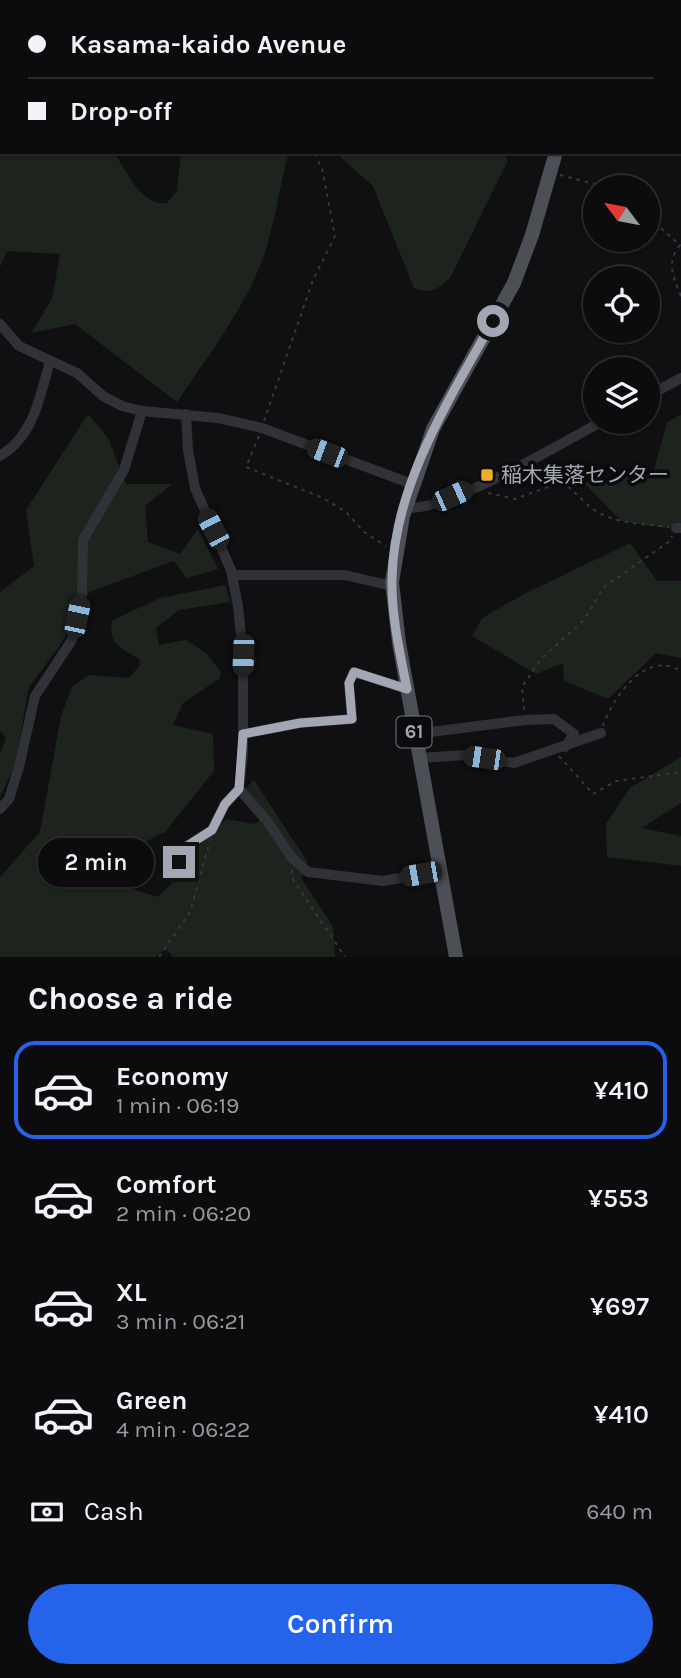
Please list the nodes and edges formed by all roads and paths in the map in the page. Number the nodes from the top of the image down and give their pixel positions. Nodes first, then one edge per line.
1 (314, 154) edge
2 (555, 154) edge
3 (550, 172) junction
4 (583, 181) edge
5 (660, 228) edge
6 (681, 296) edge
7 (0, 324) edge
8 (50, 362) junction
9 (681, 378) edge
10 (660, 389) edge
11 (142, 411) junction
12 (186, 414) junction
13 (262, 428) junction
14 (583, 431) edge
15 (3, 451) edge
16 (412, 484) junction
17 (475, 486) junction
18 (405, 507) junction
19 (678, 528) edge
20 (394, 552) junction
21 (232, 575) junction
22 (392, 586) junction
23 (681, 671) edge
24 (407, 689) junction
25 (524, 720) junction
26 (601, 733) joint
27 (243, 734) junction
28 (415, 734) junction
29 (565, 747) junction
30 (554, 751) junction
31 (419, 758) junction
32 (681, 772) edge
33 (239, 789) junction
34 (0, 809) edge
35 (212, 830) junction
36 (292, 858) junction
37 (179, 862) dead end
38 (440, 871) junction
39 (159, 957) edge
40 (345, 957) edge
41 (456, 957) edge

1 - 13 path
2 - 3 main road, 61
3 - 4 path
3 - 16 main road, 61
5 - 6 path
7 - 8 street
8 - 11 street
8 - 15 street
9 - 10 street
11 - 12 street
11 - 34 street
12 - 13 street
12 - 21 street
13 - 16 street
13 - 20 path
14 - 17 street
16 - 18 main road, 61
17 - 18 street
17 - 19 path
18 - 20 main road, 61
19 - 25 path
20 - 22 main road, 61
21 - 22 street
21 - 27 street
22 - 24 main road, 61
23 - 26 path
24 - 27 street
24 - 28 main road, 61
25 - 28 street
25 - 29 street
26 - 29 street
27 - 33 street
28 - 31 main road, 61
29 - 30 street
30 - 31 street
30 - 32 path
31 - 38 main road, 61
33 - 35 street
33 - 36 street
35 - 37 street
35 - 39 path
36 - 38 street
36 - 40 path
38 - 41 main road, 61

